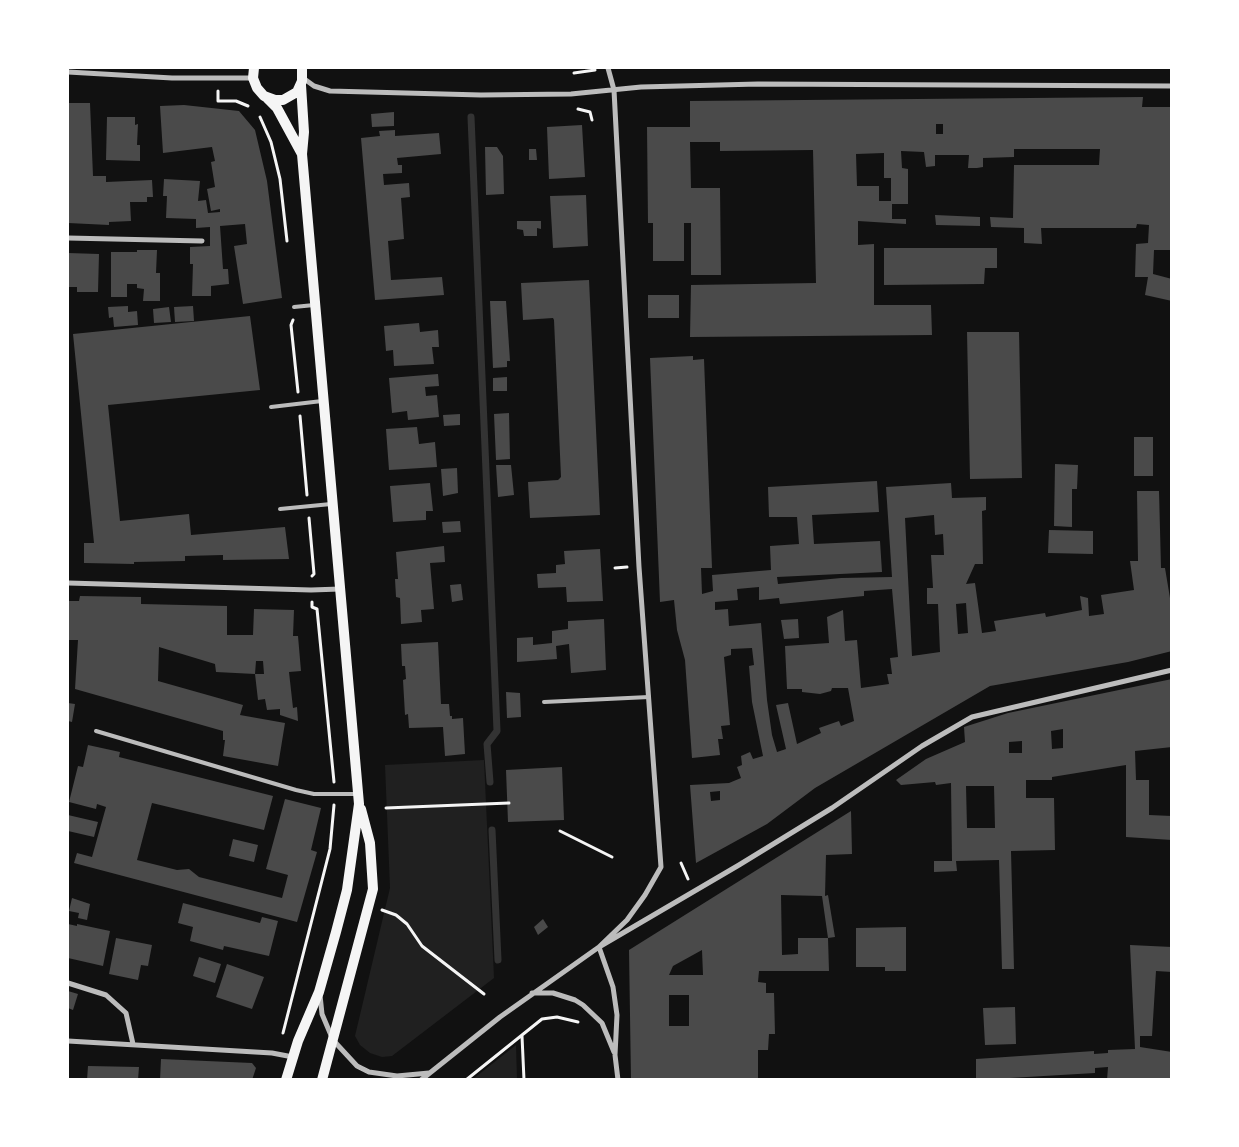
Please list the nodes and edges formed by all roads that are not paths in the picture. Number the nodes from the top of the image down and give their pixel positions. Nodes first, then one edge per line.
1 (608, 68) edge
2 (68, 72) edge
3 (254, 73) edge
4 (302, 77) edge
5 (1172, 86) edge
6 (614, 90) junction
7 (267, 98) junction
8 (302, 154) junction
9 (68, 238) edge
10 (202, 241) dead end
11 (316, 305) junction
12 (294, 307) dead end
13 (325, 401) junction
14 (271, 407) dead end
15 (333, 504) junction
16 (280, 509) dead end
17 (68, 583) edge
18 (340, 589) junction
19 (1172, 670) edge
20 (649, 697) junction
21 (544, 702) dead end
22 (96, 731) dead end
23 (359, 799) junction
24 (599, 947) junction
25 (68, 983) edge
26 (319, 992) junction
27 (532, 993) junction
28 (333, 1040) junction
29 (68, 1041) edge
30 (132, 1044) junction
31 (615, 1055) junction
32 (293, 1058) junction
33 (429, 1073) junction
34 (286, 1080) edge
35 (322, 1080) edge
36 (421, 1080) edge
37 (618, 1080) edge

1 - 6 street
2 - 3 street
3 - 7 main road
4 - 6 street
4 - 7 main road
4 - 8 main road
5 - 6 street
6 - 20 street
7 - 8 main road
8 - 11 main road
9 - 10 street
11 - 12 lane
11 - 13 main road
13 - 14 lane
13 - 15 main road
15 - 16 lane
15 - 18 main road
17 - 18 street
18 - 23 main road
19 - 24 street
20 - 21 lane
20 - 24 street
22 - 23 lane
23 - 26 main road
23 - 28 main road
24 - 27 street
24 - 31 street
25 - 30 street
26 - 28 street
26 - 32 main road
27 - 31 street
27 - 33 street
28 - 33 street
28 - 35 main road
29 - 30 street
30 - 32 street
31 - 37 street
32 - 34 main road
33 - 36 street

